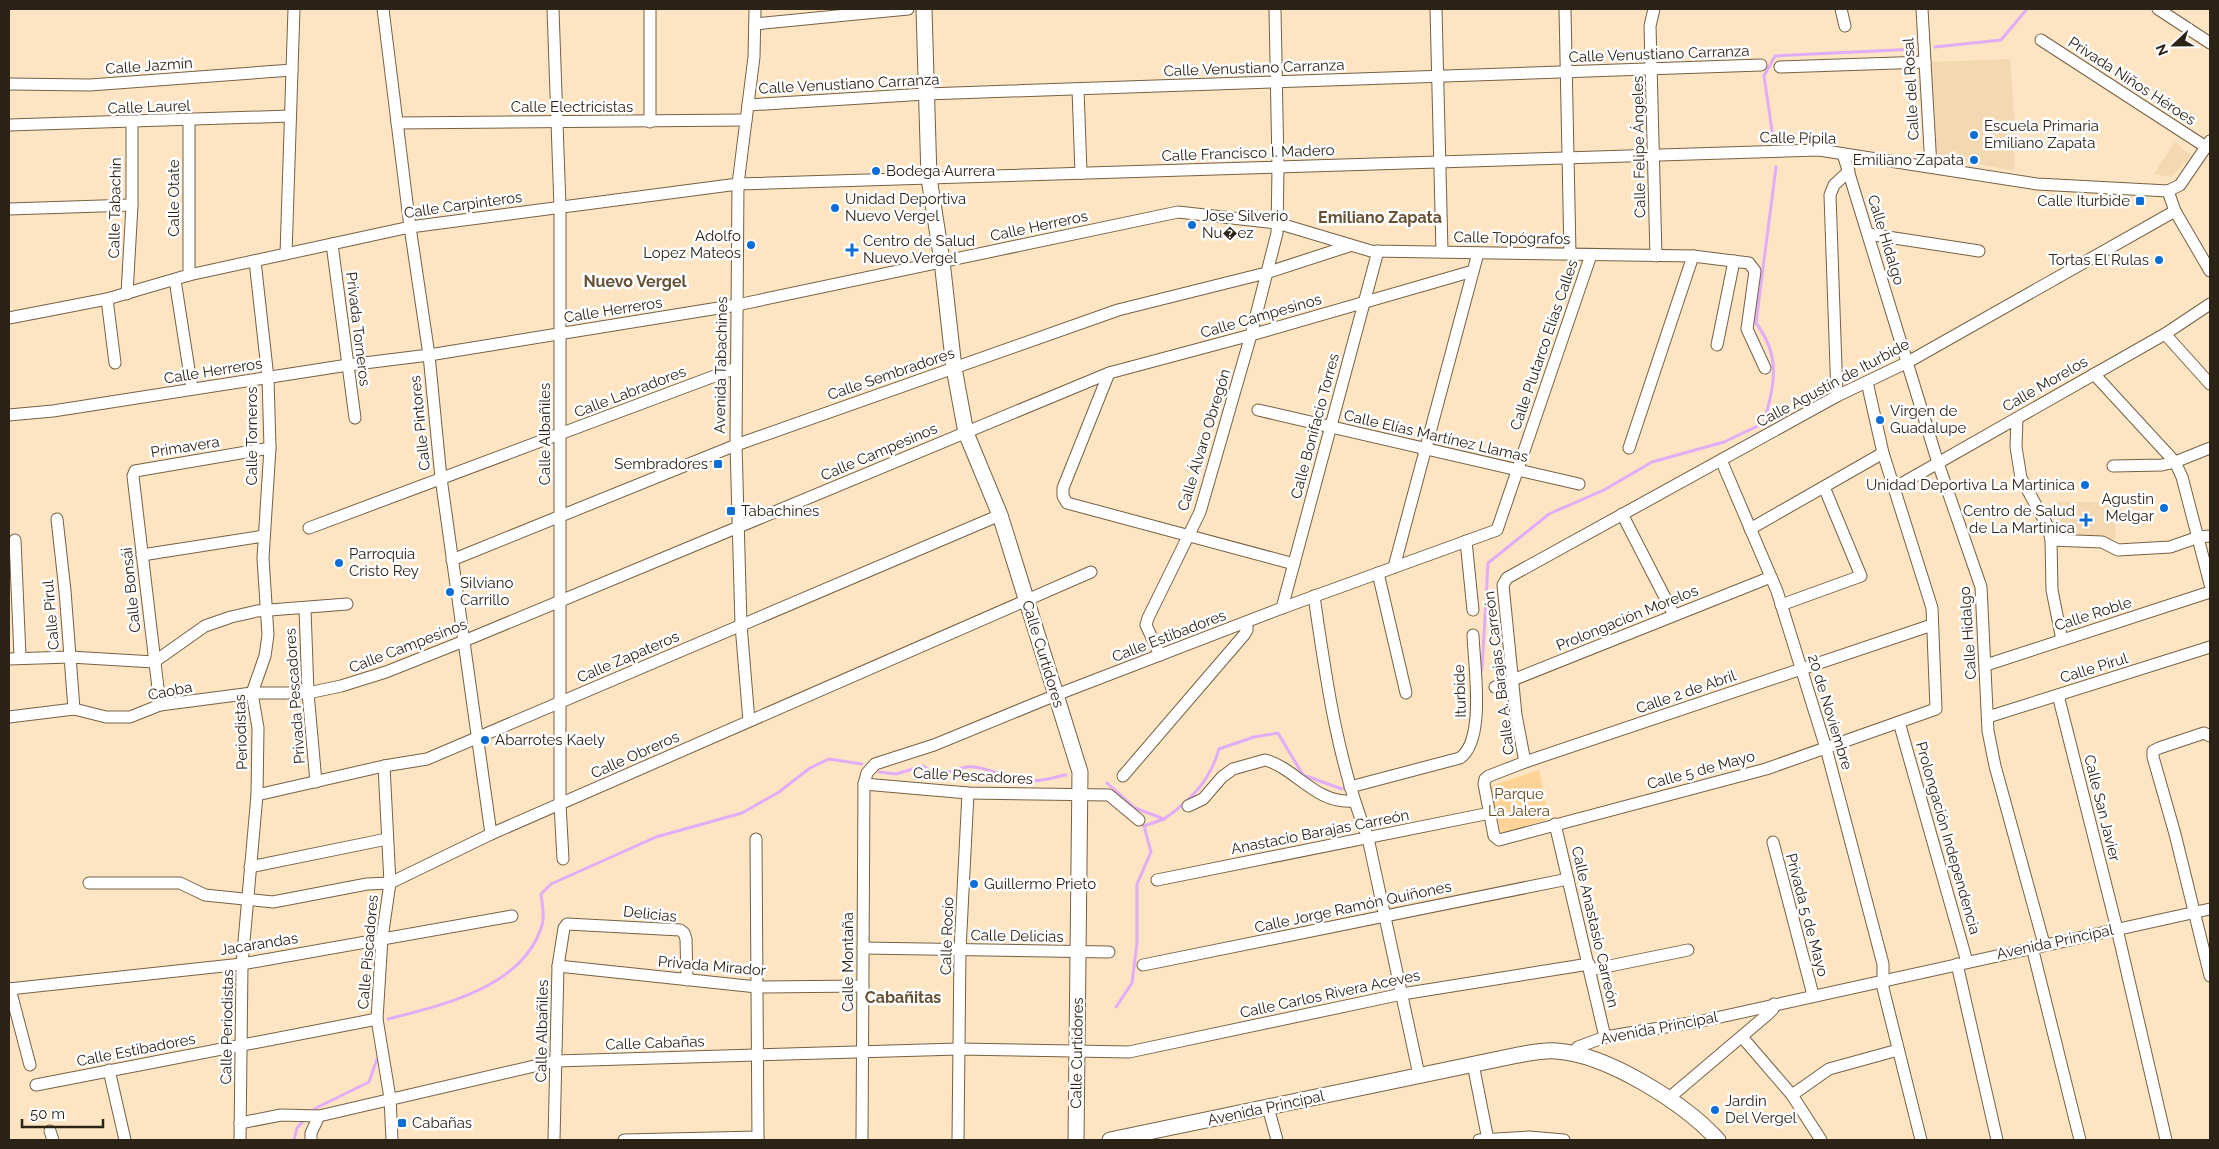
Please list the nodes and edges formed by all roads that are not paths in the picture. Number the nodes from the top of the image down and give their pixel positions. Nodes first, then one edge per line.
1 (294, 9) edge
2 (383, 9) edge
3 (554, 9) edge
4 (650, 9) edge
5 (755, 9) edge
6 (908, 9) edge
7 (924, 9) edge
8 (1275, 9) edge
9 (1436, 9) edge
10 (1565, 9) edge
11 (1654, 9) edge
12 (1841, 9) edge
13 (1922, 9) edge
14 (2158, 9) edge
15 (755, 24) junction
16 (1845, 26) dead end
17 (2041, 40) dead end
18 (2210, 43) edge
19 (1925, 62) junction
20 (1761, 65) dead end
21 (1780, 67) dead end
22 (1652, 69) junction
23 (292, 70) junction
24 (1566, 72) junction
25 (1438, 76) junction
26 (1276, 82) junction
27 (9, 84) edge
28 (1078, 89) junction
29 (926, 94) junction
30 (748, 105) junction
31 (290, 116) junction
32 (189, 120) junction
33 (746, 120) junction
34 (132, 122) junction
35 (558, 122) junction
36 (650, 122) junction
37 (397, 123) junction
38 (9, 125) edge
39 (2208, 144) edge
40 (1843, 154) junction
41 (1654, 155) junction
42 (1568, 158) junction
43 (1440, 162) junction
44 (1278, 167) junction
45 (1931, 167) junction
46 (1849, 171) junction
47 (1081, 173) junction
48 (930, 178) junction
49 (738, 184) junction
50 (2168, 191) junction
51 (132, 205) junction
52 (560, 207) junction
53 (9, 209) edge
54 (2175, 211) junction
55 (1277, 223) junction
56 (410, 227) junction
57 (1868, 234) junction
58 (332, 244) junction
59 (1349, 246) junction
60 (1378, 251) junction
61 (1979, 251) dead end
62 (1442, 252) junction
63 (1478, 253) junction
64 (286, 254) junction
65 (1570, 254) junction
66 (1591, 255) junction
67 (1656, 256) junction
68 (1693, 256) junction
69 (255, 261) junction
70 (1734, 261) junction
71 (942, 262) junction
72 (1473, 271) junction
73 (2210, 271) edge
74 (1266, 273) junction
75 (188, 275) junction
76 (175, 280) junction
77 (128, 294) junction
78 (107, 299) junction
79 (1364, 302) junction
80 (2210, 304) edge
81 (737, 305) junction
82 (9, 318) edge
83 (560, 334) junction
84 (2165, 334) junction
85 (1251, 335) junction
86 (1717, 345) dead end
87 (429, 355) junction
88 (116, 362) dead end
89 (1908, 362) junction
90 (348, 364) junction
91 (736, 368) junction
92 (954, 368) junction
93 (1765, 368) dead end
94 (1109, 373) junction
95 (2094, 374) junction
96 (268, 378) junction
97 (1867, 382) junction
98 (2210, 384) edge
99 (192, 389) junction
100 (1837, 396) junction
101 (1258, 410) dead end
102 (9, 415) edge
103 (355, 418) dead end
104 (2017, 418) junction
105 (1330, 427) junction
106 (966, 432) junction
107 (560, 434) junction
108 (736, 444) junction
109 (270, 448) junction
110 (1629, 448) dead end
111 (2210, 448) edge
112 (1426, 449) junction
113 (1882, 453) junction
114 (1720, 460) junction
115 (2175, 462) junction
116 (1938, 463) junction
117 (2113, 466) dead end
118 (1518, 470) junction
119 (135, 471) joint
120 (441, 478) junction
121 (1579, 484) dead end
122 (1824, 486) junction
123 (1894, 488) junction
124 (1622, 514) junction
125 (1000, 515) junction
126 (560, 516) junction
127 (57, 519) dead end
128 (738, 527) junction
129 (308, 528) dead end
130 (1750, 529) junction
131 (1497, 530) joint
132 (1187, 535) junction
133 (264, 536) junction
134 (2205, 536) edge
135 (14, 540) dead end
136 (2051, 540) junction
137 (1466, 541) junction
138 (142, 555) junction
139 (452, 560) junction
140 (1294, 564) junction
141 (1394, 567) junction
142 (1091, 572) dead end
143 (1378, 573) junction
144 (1771, 577) junction
145 (1504, 580) joint
146 (2210, 584) edge
147 (2210, 592) edge
148 (1314, 596) junction
149 (1026, 600) junction
150 (560, 601) junction
151 (347, 604) dead end
152 (1782, 605) junction
153 (1282, 608) junction
154 (305, 609) junction
155 (1473, 610) dead end
156 (266, 611) junction
157 (1674, 615) junction
158 (1247, 622) junction
159 (741, 625) junction
160 (1932, 625) junction
161 (1473, 635) dead end
162 (2062, 640) junction
163 (464, 641) junction
164 (2210, 647) edge
165 (1160, 655) junction
166 (70, 656) junction
167 (15, 658) edge
168 (154, 662) junction
169 (1986, 665) junction
170 (1801, 668) junction
171 (1513, 680) junction
172 (1495, 687) dead end
173 (252, 693) junction
174 (308, 693) junction
175 (1406, 693) dead end
176 (2058, 694) junction
177 (1056, 695) junction
178 (560, 702) junction
179 (160, 705) junction
180 (74, 709) junction
181 (10, 716) edge
182 (1988, 717) junction
183 (749, 721) junction
184 (1899, 722) junction
185 (2210, 736) edge
186 (477, 737) junction
187 (1826, 748) junction
188 (1525, 762) junction
189 (384, 766) junction
190 (1123, 776) dead end
191 (316, 782) junction
192 (864, 784) junction
193 (1350, 787) junction
194 (968, 793) junction
195 (1081, 794) junction
196 (257, 795) junction
197 (1353, 801) junction
198 (560, 804) junction
199 (1188, 806) dead end
200 (1490, 813) junction
201 (1138, 820) dead end
202 (1555, 824) junction
203 (490, 834) junction
204 (1368, 838) junction
205 (387, 839) junction
206 (756, 839) dead end
207 (1773, 842) dead end
208 (563, 859) dead end
209 (250, 867) junction
210 (1568, 879) junction
211 (1156, 880) dead end
212 (89, 883) dead end
213 (390, 883) junction
214 (247, 901) junction
215 (2210, 909) edge
216 (2195, 913) junction
217 (512, 916) dead end
218 (1385, 916) junction
219 (567, 924) joint
220 (2117, 929) junction
221 (382, 938) junction
222 (2038, 946) junction
223 (863, 948) junction
224 (960, 950) junction
225 (1688, 950) dead end
226 (1079, 952) junction
227 (1109, 952) dead end
228 (1962, 963) junction
229 (242, 964) junction
230 (1143, 965) dead end
231 (558, 966) junction
232 (1590, 967) junction
233 (2210, 976) edge
234 (688, 980) junction
235 (1883, 980) junction
236 (863, 986) junction
237 (757, 987) junction
238 (9, 989) edge
239 (1402, 994) junction
240 (1813, 995) junction
241 (1774, 1004) junction
242 (377, 1019) junction
243 (1606, 1037) junction
244 (1742, 1037) junction
245 (242, 1044) junction
246 (958, 1049) junction
247 (1898, 1050) junction
248 (863, 1051) junction
249 (1077, 1051) junction
250 (1573, 1053) junction
251 (758, 1055) junction
252 (556, 1061) junction
253 (1473, 1064) junction
254 (30, 1065) dead end
255 (109, 1070) junction
256 (1419, 1075) junction
257 (36, 1085) dead end
258 (1792, 1095) junction
259 (390, 1098) junction
260 (1669, 1098) junction
261 (1268, 1107) junction
262 (319, 1116) junction
263 (240, 1123) junction
264 (758, 1138) edge
265 (125, 1140) edge
266 (240, 1140) edge
267 (311, 1140) edge
268 (392, 1140) edge
269 (554, 1140) edge
270 (624, 1140) edge
271 (862, 1140) edge
272 (958, 1140) edge
273 (1076, 1140) edge
274 (1115, 1140) edge
275 (1277, 1140) edge
276 (1485, 1140) edge
277 (1564, 1140) edge
278 (1718, 1140) edge
279 (1821, 1140) edge
280 (1920, 1140) edge
281 (1997, 1140) edge
282 (2080, 1140) edge
283 (2166, 1140) edge

1 - 23 street
2 - 37 street, Calle Pintores
3 - 35 street, Calle Albañiles
4 - 36 street
5 - 15 street, Avenida Tabachines
6 - 15 street
7 - 29 street, Calle Curtidores
8 - 26 street, Calle Álvaro Obregón
9 - 25 street
10 - 24 street, Calle Plutarco Elías Calles
11 - 22 street, Calle Felipe Ángeles
12 - 16 street
13 - 19 street, Calle del Rosal
14 - 18 street
15 - 30 street, Avenida Tabachines
17 - 39 street, Privada Niños Héroes
19 - 21 street
19 - 45 street, Calle del Rosal
20 - 22 street, Calle Venustiano Carranza
22 - 24 street, Calle Venustiano Carranza
22 - 41 street, Calle Felipe Ángeles
23 - 27 street, Calle Jazmín
23 - 31 street
24 - 25 street, Calle Venustiano Carranza
24 - 42 street, Calle Plutarco Elías Calles
25 - 26 street, Calle Venustiano Carranza
25 - 43 street
26 - 28 street, Calle Venustiano Carranza
26 - 44 street, Calle Álvaro Obregón
28 - 29 street, Calle Venustiano Carranza
28 - 47 street
29 - 30 street, Calle Venustiano Carranza
29 - 48 street, Calle Curtidores
30 - 33 street, Avenida Tabachines
31 - 32 street, Calle Laurel
31 - 64 street
32 - 34 street, Calle Laurel
32 - 75 street, Calle Otate
33 - 36 street, Calle Electricistas
33 - 49 street, Avenida Tabachines
34 - 38 street, Calle Laurel
34 - 51 street, Calle Tabachin
35 - 36 street, Calle Electricistas
35 - 37 street, Calle Electricistas
35 - 52 street, Calle Albañiles
37 - 56 street, Calle Pintores
39 - 50 street
40 - 41 street, Calle Pípila
40 - 45 street, Calle Pípila
40 - 46 street, Calle Hidalgo
41 - 42 street, Calle Pípila
41 - 67 street, Calle Felipe Ángeles
42 - 43 street, Calle Francisco I. Madero
42 - 65 street, Calle Plutarco Elías Calles
43 - 44 street, Calle Francisco I. Madero
43 - 62 street
44 - 47 street, Calle Francisco I. Madero
44 - 55 street, Calle Álvaro Obregón
45 - 50 street, Calle Pípila
46 - 57 street, Calle Hidalgo
46 - 100 street
47 - 48 street, Calle Francisco I. Madero
48 - 49 street, Calle Carpinteros
48 - 71 street, Calle Curtidores
49 - 52 street, Calle Carpinteros
49 - 81 street, Avenida Tabachines
50 - 54 street
51 - 53 street
51 - 77 street, Calle Tabachin
52 - 56 street, Calle Carpinteros
52 - 83 street, Calle Albañiles
54 - 73 street
54 - 89 street, Calle Agustín de Iturbide
55 - 59 street, Calle Topógrafos
55 - 71 street, Calle Herreros
55 - 74 street, Calle Álvaro Obregón
56 - 58 street, Calle Carpinteros
56 - 87 street, Calle Pintores
57 - 61 street
57 - 89 street, Calle Hidalgo
58 - 64 street, Calle Carpinteros
58 - 90 street, Privada Torneros
59 - 60 street, Calle Topógrafos
59 - 74 street, Calle Sembradores
60 - 62 street, Calle Topógrafos
60 - 79 street, Calle Bonifacio Torres
62 - 63 street, Calle Topógrafos
63 - 65 street, Calle Topógrafos
63 - 72 street
64 - 69 street, Calle Carpinteros
65 - 66 street, Calle Topógrafos
66 - 67 street, Calle Topógrafos
66 - 118 street, Calle Plutarco Elías Calles
67 - 68 street, Calle Topógrafos
68 - 70 street, Calle Topógrafos
68 - 110 street
69 - 75 street, Calle Carpinteros
69 - 96 street, Calle Torneros
70 - 86 street
70 - 93 street, Calle Topógrafos
71 - 81 street, Calle Herreros
71 - 92 street, Calle Curtidores
72 - 79 street, Calle Campesinos
72 - 112 street
74 - 85 street, Calle Álvaro Obregón
74 - 92 street, Calle Sembradores
75 - 76 street, Calle Carpinteros
76 - 77 street, Calle Carpinteros
76 - 99 street
77 - 78 street, Calle Carpinteros
78 - 82 street, Calle Carpinteros
78 - 88 street
79 - 85 street, Calle Campesinos
79 - 105 street, Calle Bonifacio Torres
80 - 84 street, Calle Morelos
81 - 83 street, Calle Herreros
81 - 91 street, Avenida Tabachines
83 - 87 street, Calle Herreros
83 - 107 street, Calle Albañiles
84 - 95 street, Calle Morelos
84 - 98 street
85 - 94 street, Calle Campesinos
85 - 132 street, Calle Álvaro Obregón
87 - 90 street, Calle Herreros
87 - 120 street, Calle Pintores
89 - 97 street, Calle Agustín de Iturbide
89 - 116 street, Calle Hidalgo
90 - 96 street, Calle Herreros
90 - 103 street, Privada Torneros
91 - 107 street, Calle Labradores
91 - 108 street, Avenida Tabachines
92 - 106 street, Calle Curtidores
92 - 108 street, Calle Sembradores
94 - 106 street, Calle Campesinos
94 - 132 street
95 - 104 street, Calle Morelos
95 - 115 street
96 - 99 street, Calle Herreros
96 - 109 street, Calle Torneros
97 - 100 street, Calle Agustín de Iturbide
97 - 113 street
99 - 102 street, Calle Herreros
100 - 114 street, Calle Agustín de Iturbide
101 - 105 street, Calle Elías Martínez Llamas
104 - 116 street, Calle Morelos
104 - 136 street
105 - 112 street, Calle Elías Martínez Llamas
105 - 140 street, Calle Bonifacio Torres
106 - 125 street, Calle Curtidores
106 - 128 street, Calle Campesinos
107 - 120 street, Calle Labradores
107 - 126 street, Calle Albañiles
108 - 126 street, Calle Sembradores
108 - 128 street, Avenida Tabachines
109 - 119 street, Primavera
109 - 133 street, Calle Torneros
111 - 115 street
112 - 118 street, Calle Elías Martínez Llamas
112 - 141 street
113 - 122 street
113 - 123 street
114 - 124 street, Calle Agustín de Iturbide
114 - 130 street, 20 de Noviembre
115 - 117 street
115 - 134 street
116 - 123 street, Calle Morelos
116 - 169 street, Calle Hidalgo
118 - 121 street, Calle Elías Martínez Llamas
118 - 131 street, Calle Plutarco Elías Calles
119 - 138 street, Calle Bonsái
120 - 129 street, Calle Labradores
120 - 139 street, Calle Pintores
122 - 130 street
122 - 152 street
123 - 160 street
124 - 145 street, Calle Agustín de Iturbide
124 - 157 street
125 - 149 street, Calle Curtidores
125 - 159 street, Calle Zapateros
126 - 139 street, Calle Sembradores
126 - 150 street, Calle Albañiles
127 - 166 street, Calle Pirul
128 - 150 street, Calle Campesinos
128 - 159 street, Avenida Tabachines
130 - 144 street, 20 de Noviembre
131 - 137 street, Calle Estibadores
132 - 140 street
132 - 165 street, Calle Álvaro Obregón
133 - 138 street
133 - 156 street, Calle Torneros
134 - 136 street
134 - 146 street
135 - 167 street
136 - 162 street
137 - 141 street, Calle Estibadores
137 - 155 street
138 - 168 street, Calle Bonsái
139 - 163 street, Calle Pintores
140 - 153 street, Calle Bonifacio Torres
141 - 143 street, Calle Estibadores
142 - 149 street, Calle Obreros
143 - 148 street, Calle Estibadores
143 - 175 street
144 - 152 street, 20 de Noviembre
144 - 157 street, Prolongación Morelos
145 - 171 street, Calle A. Barajas Carreón
147 - 162 street, Calle Roble
148 - 153 street, Calle Estibadores
148 - 193 street
149 - 177 street, Calle Curtidores
149 - 183 street, Calle Obreros
150 - 163 street, Calle Campesinos
150 - 178 street, Calle Albañiles
151 - 154 street
152 - 170 street, 20 de Noviembre
153 - 158 street, Calle Estibadores
154 - 156 street
154 - 174 street, Privada Pescadores
156 - 168 street
156 - 173 street, Periodistas
157 - 171 street, Prolongación Morelos
158 - 165 street, Calle Estibadores
158 - 190 street
159 - 178 street, Calle Zapateros
159 - 183 street, Avenida Tabachines
160 - 170 street, Calle 2 de Abril
160 - 184 street, Calle 5 de Mayo
161 - 193 street, Iturbide
162 - 169 street, Calle Roble
163 - 174 street, Calle Campesinos
163 - 186 street, Calle Pintores
164 - 176 street, Calle Pirul
165 - 177 street, Calle Estibadores
166 - 167 street
166 - 168 street
166 - 180 street, Calle Pirul
168 - 179 street, Calle Bonsái
169 - 182 street, Calle Hidalgo
170 - 187 street, 20 de Noviembre
170 - 188 street, Calle 2 de Abril
171 - 172 street, Prolongación Morelos
171 - 188 street, Calle A. Barajas Carreón
173 - 174 street, Caoba
173 - 179 street, Caoba
173 - 196 street, Periodistas
174 - 191 street, Privada Pescadores
176 - 182 street, Calle Pirul
176 - 220 street, Calle San Javier
177 - 192 street, Calle Estibadores
177 - 195 street, Calle Curtidores
178 - 186 street, Calle Zapateros
178 - 198 street, Calle Albañiles
179 - 180 street, Caoba
180 - 181 street, Caoba
182 - 222 street, Calle Hidalgo
183 - 198 street, Calle Obreros
184 - 187 street, Calle 5 de Mayo
184 - 228 street, Prolongación Independencia
185 - 216 street
186 - 189 street, Calle Zapateros
186 - 203 street, Calle Pintores
187 - 202 street, Calle 5 de Mayo
187 - 235 street, 20 de Noviembre
188 - 200 street, Calle 2 de Abril
189 - 191 street, Calle Zapateros
189 - 205 street, Calle Piscadores
191 - 196 street, Calle Zapateros
192 - 194 street, Calle Pescadores
192 - 223 street, Calle Montaña
193 - 197 street
194 - 195 street, Calle Pescadores
194 - 224 street, Calle Rocío
195 - 201 street, Calle Pescadores
195 - 226 street, Calle Curtidores
196 - 209 street, Calle Periodistas
197 - 199 street
197 - 204 street
198 - 203 street, Calle Obreros
198 - 208 street, Calle Albañiles
200 - 202 street, Calle 5 de Mayo
200 - 204 street, Anastacio Barajas Carreón
202 - 210 street, Calle Anastasio Carreón
203 - 213 street, Calle Obreros
204 - 211 street, Anastacio Barajas Carreón
204 - 218 street
205 - 209 street
205 - 213 street, Calle Piscadores
206 - 237 street
207 - 240 street, Privada 5 de Mayo
209 - 214 street, Calle Periodistas
210 - 218 street, Calle Jorge Ramón Quiñones
210 - 232 street, Calle Anastasio Carreón
212 - 214 street, Calle Obreros
213 - 214 street, Calle Obreros
213 - 221 street, Calle Piscadores
214 - 229 street, Calle Periodistas
215 - 216 street, Avenida Principal
216 - 220 street, Avenida Principal
216 - 233 street
217 - 221 street, Jacarandas
218 - 230 street, Calle Jorge Ramón Quiñones
218 - 239 street
219 - 231 street, Calle Albañiles
219 - 234 street, Delicias
220 - 222 street, Avenida Principal
220 - 283 street, Calle San Javier
221 - 229 street, Jacarandas
221 - 242 street, Calle Piscadores
222 - 228 street, Avenida Principal
222 - 282 street, Calle Hidalgo
223 - 224 street, Calle Delicias
223 - 236 street, Calle Montaña
224 - 226 street, Calle Delicias
224 - 246 street, Calle Rocío
225 - 232 street, Calle Carlos Rivera Aceves
226 - 227 street, Calle Delicias
226 - 249 street, Calle Curtidores
228 - 235 street, Avenida Principal
228 - 281 street, Prolongación Independencia
229 - 238 street, Jacarandas
229 - 245 street, Calle Periodistas
231 - 234 street, Privada Mirador
231 - 252 street, Calle Albañiles
232 - 239 street, Calle Carlos Rivera Aceves
232 - 243 street, Calle Anastasio Carreón
234 - 237 street, Privada Mirador
235 - 240 street, Avenida Principal
235 - 247 street, 20 de Noviembre
236 - 237 street, Privada Mirador
236 - 248 street, Calle Montaña
237 - 251 street
238 - 254 street
239 - 249 street, Calle Carlos Rivera Aceves
239 - 256 street
240 - 241 street, Avenida Principal
241 - 243 street, Avenida Principal
241 - 244 street
242 - 245 street, Calle Estibadores
242 - 259 street, Calle Piscadores
243 - 250 street, Avenida Principal
244 - 258 street
244 - 260 street
245 - 255 street, Calle Estibadores
245 - 263 street, Calle Periodistas
246 - 248 street, Calle Cabañas
246 - 249 street, Calle Cabañas
246 - 272 street, Calle Rocío
247 - 258 street
247 - 280 street, 20 de Noviembre
248 - 251 street, Calle Cabañas
248 - 271 street, Calle Montaña
249 - 273 street, Calle Curtidores
250 - 253 street, Avenida Principal
250 - 260 street
251 - 252 street, Calle Cabañas
251 - 264 street
252 - 259 street, Calle Cabañas
252 - 269 street, Calle Albañiles
253 - 256 street, Avenida Principal
253 - 276 street
255 - 257 street, Calle Estibadores
255 - 265 street
256 - 261 street, Avenida Principal
258 - 279 street
259 - 262 street, Calle Cabañas
259 - 268 street, Calle Piscadores
260 - 278 street
261 - 274 street, Avenida Principal
261 - 275 street
262 - 263 street, Calle Cabañas
262 - 267 street
263 - 266 street, Calle Periodistas
264 - 270 street
276 - 277 street

